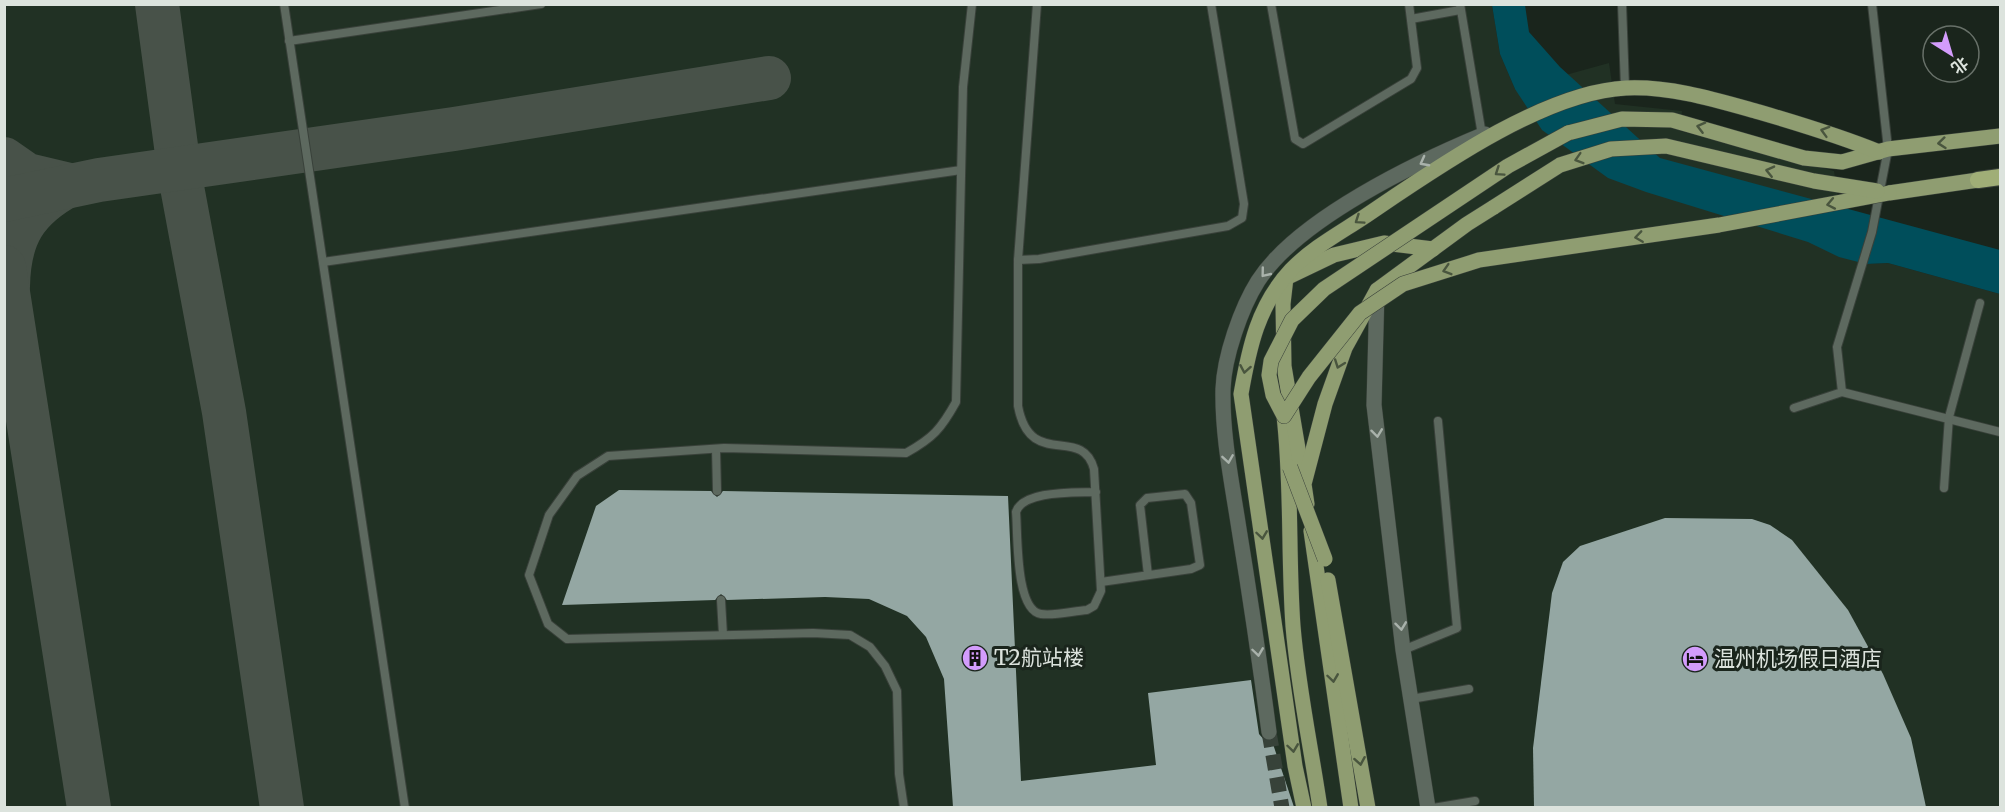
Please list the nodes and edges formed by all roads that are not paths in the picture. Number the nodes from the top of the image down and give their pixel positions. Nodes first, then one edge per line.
1 (284, 4) edge
2 (541, 4) edge
3 (972, 4) edge
4 (1036, 4) edge
5 (1211, 4) edge
6 (1271, 4) edge
7 (1408, 4) edge
8 (1622, 4) edge
9 (1872, 4) edge
10 (1460, 7) edge
11 (1411, 19) junction
12 (289, 41) junction
13 (1625, 88) junction
14 (1515, 122) junction
15 (1482, 135) junction
16 (2001, 136) edge
17 (1884, 151) junction
18 (961, 170) junction
19 (2001, 177) edge
20 (1978, 180) joint
21 (1889, 193) junction
22 (1433, 249) junction
23 (1018, 260) junction
24 (322, 262) junction
25 (1286, 278) junction
26 (1377, 290) junction
27 (1980, 303) dead end
28 (1842, 392) junction
29 (1794, 408) dead end
30 (1284, 416) junction
31 (1949, 417) junction
32 (1438, 421) dead end
33 (2001, 432) edge
34 (716, 449) junction
35 (1290, 467) junction
36 (1304, 484) junction
37 (1944, 488) dead end
38 (717, 491) dead end
39 (1096, 492) junction
40 (1148, 575) junction
41 (1101, 582) junction
42 (721, 600) dead end
43 (723, 635) junction
44 (1403, 650) junction
45 (1469, 689) dead end
46 (1411, 699) junction
47 (1269, 732) tunnel mouth
48 (1475, 801) dead end
49 (405, 807) edge
50 (904, 807) edge
51 (1304, 807) edge
52 (1320, 807) edge
53 (1352, 807) edge
54 (1368, 807) edge
55 (1430, 807) edge

1 - 12 lane
2 - 12 lane
3 - 18 lane
4 - 23 lane
5 - 23 lane
6 - 11 lane
7 - 11 lane
8 - 13 lane
9 - 17 lane
10 - 11 lane
10 - 15 lane
12 - 24 lane
13 - 14 main road
17 -> 13 main road
14 - 15 main road
14 -> 25 main road
15 -> 47 main road
16 -> 17 main road
17 - 28 lane
17 -> 30 main road, bridge
18 - 24 lane
18 - 34 lane
19 - 20 highway
20 - 21 main road
21 -> 22 main road, bridge
21 -> 30 main road, bridge
22 - 25 main road
22 - 26 main road
23 - 39 lane
24 - 49 lane
25 - 36 main road
25 -> 51 main road
26 -> 36 main road
26 -> 44 main road
27 - 31 lane
28 - 29 lane
28 - 31 lane
30 - 35 main road
31 - 33 lane
31 - 37 lane
32 - 44 lane
34 - 38 lane
34 - 43 lane
35 - 52 main road
35 -> 54 main road, bridge
36 -> 53 main road
39 - 41 lane
39 - 41 lane
40 - 40 lane
40 - 41 lane
42 - 43 lane
43 - 50 lane
44 - 46 main road
45 - 46 lane
46 - 55 main road
48 - 55 lane

